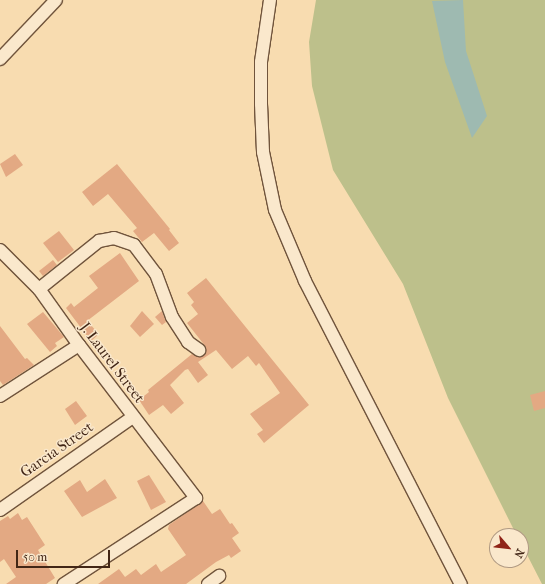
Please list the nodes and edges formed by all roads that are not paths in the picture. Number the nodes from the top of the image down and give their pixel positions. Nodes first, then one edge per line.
1 (56, 0) edge
2 (270, 0) edge
3 (0, 59) edge
4 (0, 250) edge
5 (40, 289) junction
6 (79, 345) junction
7 (199, 350) dead end
8 (0, 396) edge
9 (133, 417) junction
10 (0, 510) edge
11 (219, 576) dead end
12 (459, 578) edge
13 (64, 584) edge
14 (208, 584) edge

1 - 3 street
2 - 12 street
4 - 5 street, J. Laurel Street
5 - 6 street, J. Laurel Street
5 - 7 street
6 - 8 street
6 - 9 street, J. Laurel Street
9 - 10 street, Garcia Street
9 - 13 street, J. Laurel Street
11 - 14 street

